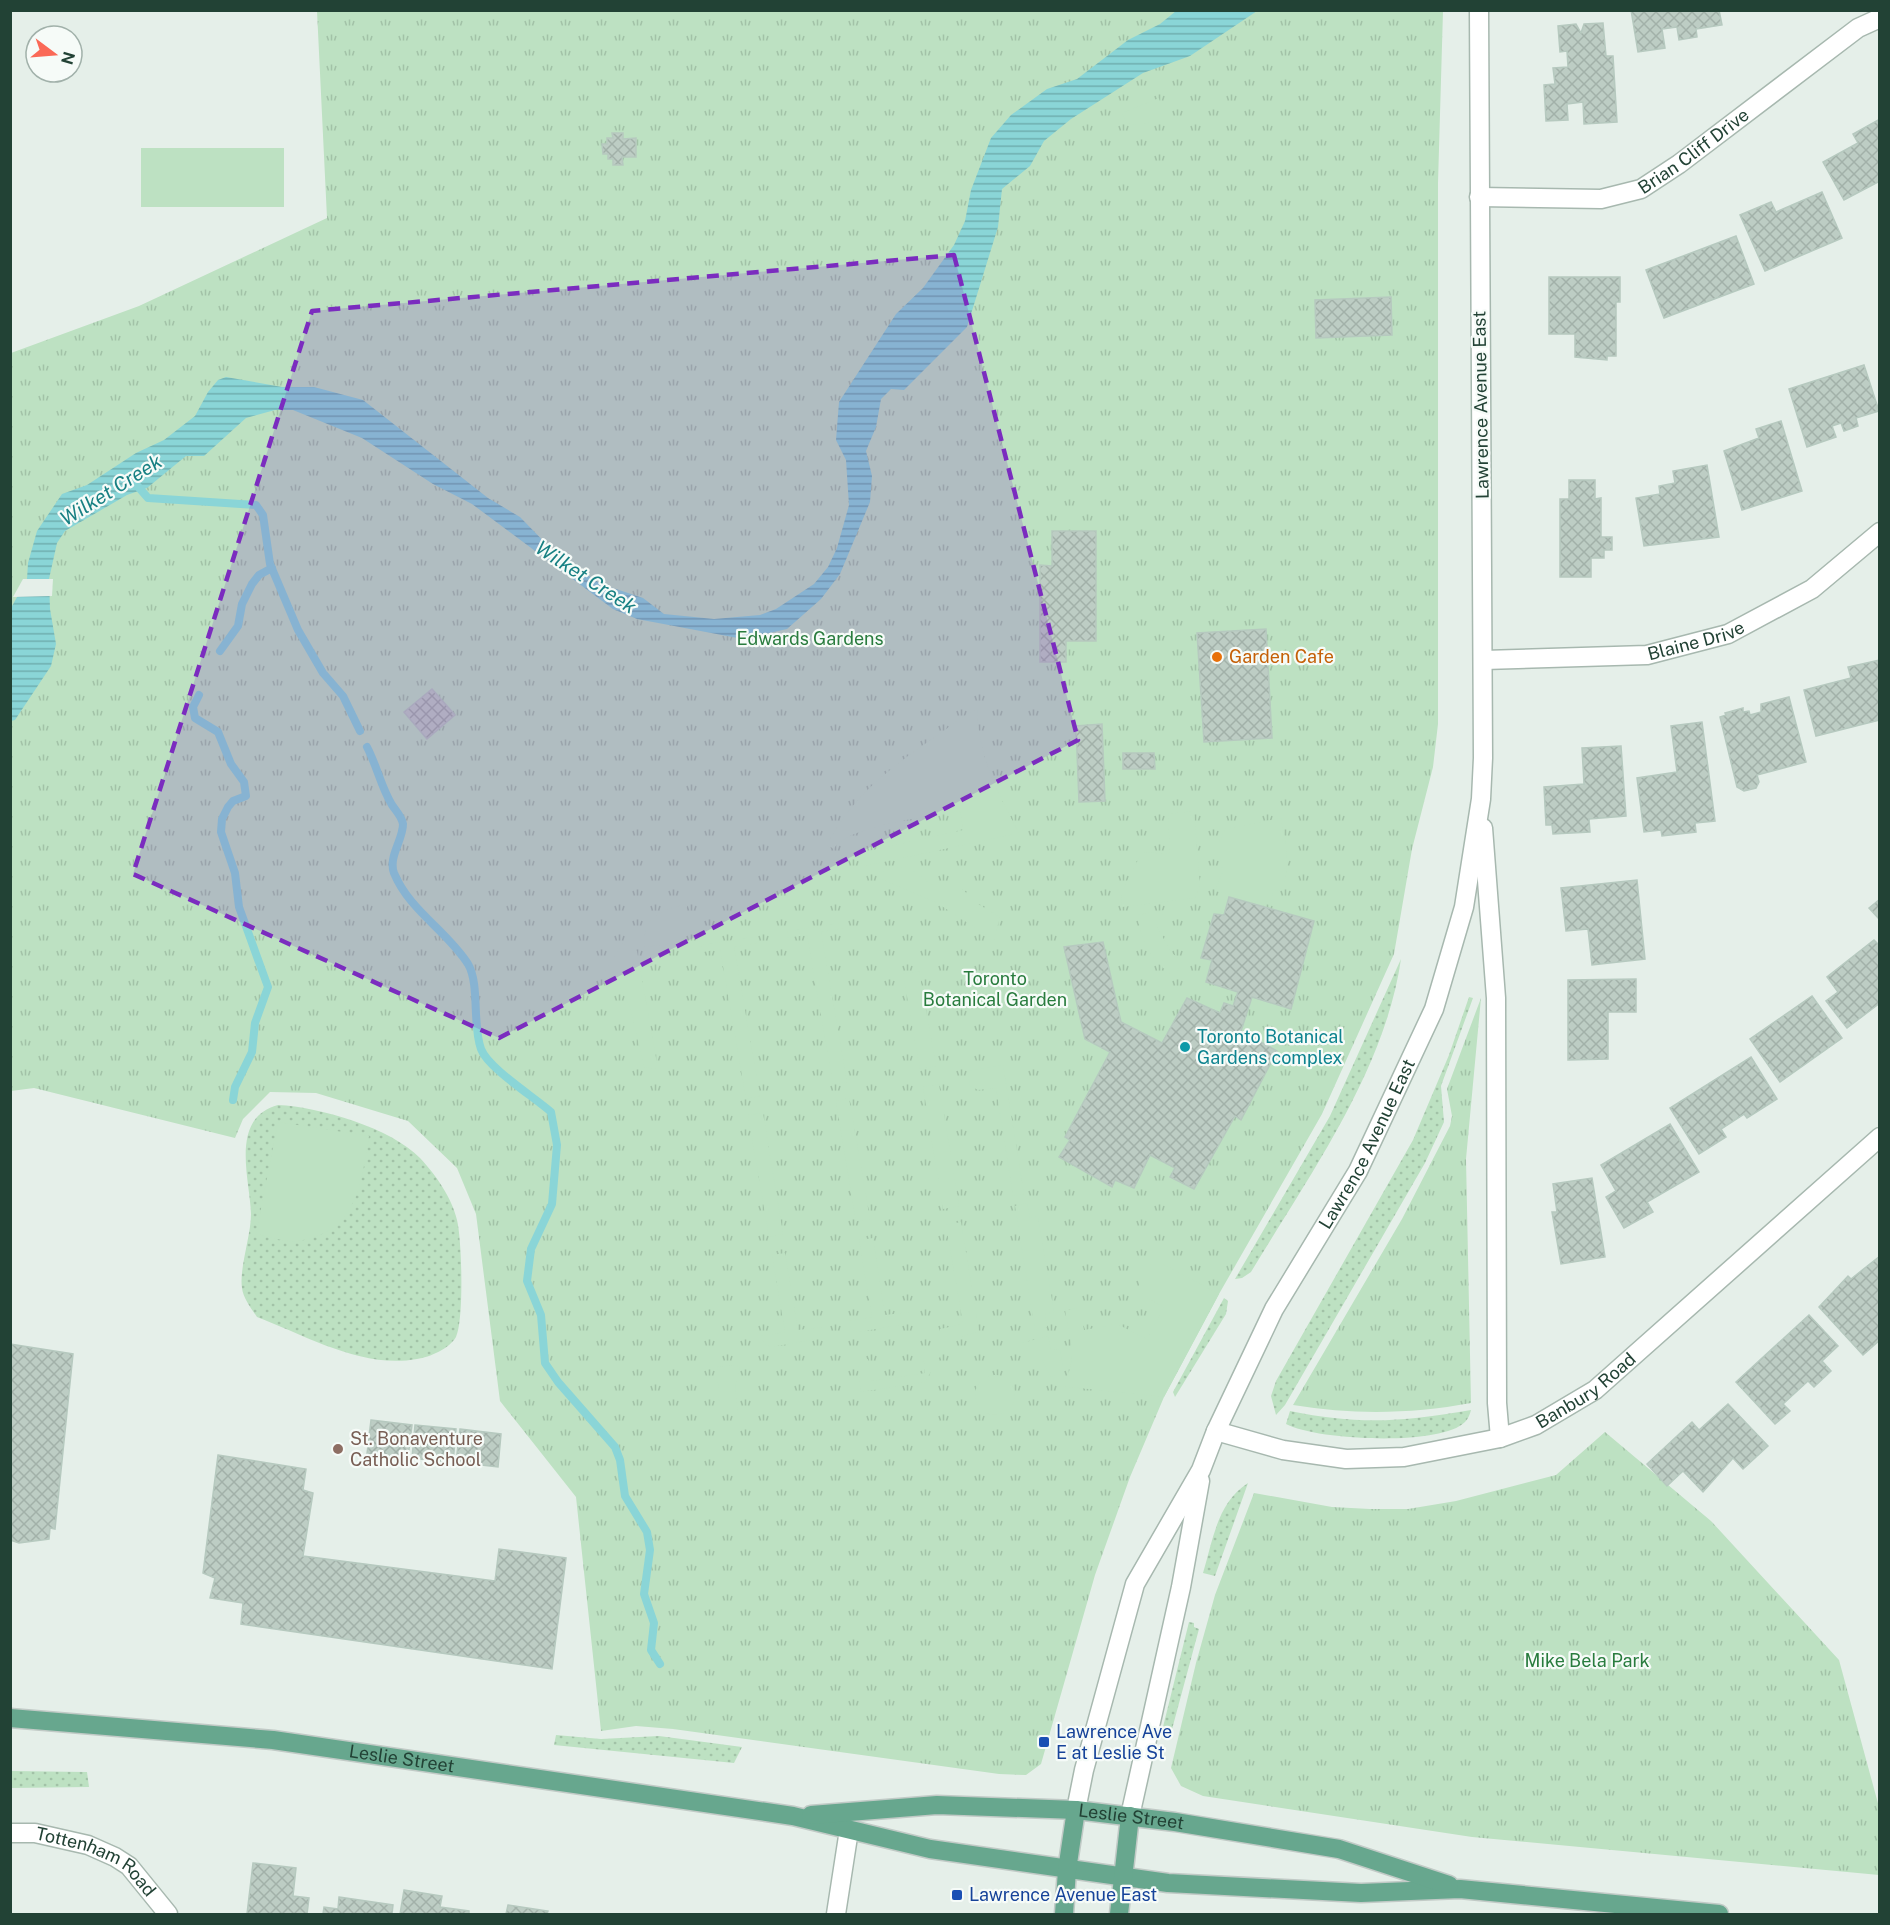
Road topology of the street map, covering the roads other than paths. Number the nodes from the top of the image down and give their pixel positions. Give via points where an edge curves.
1 (1479, 10) edge
2 (1880, 18) edge
3 (1479, 197) junction
4 (1880, 532) edge
5 (1484, 660) junction
6 (1481, 799) junction
7 (1880, 1137) edge
8 (1216, 1431) junction
9 (1500, 1438) junction
10 (1201, 1470) junction
11 (10, 1718) edge
12 (1076, 1810) junction
13 (793, 1816) junction
14 (1130, 1816) junction
15 (849, 1830) junction
16 (10, 1833) edge
17 (1067, 1870) junction
18 (1122, 1877) junction
19 (1460, 1889) junction
20 (168, 1914) edge
21 (836, 1914) edge
22 (1064, 1914) edge
23 (1119, 1914) edge
24 (1719, 1914) edge

1 - 3 street, Lawrence Avenue East
2 - 3 street, Brian Cliff Drive via 1858,28 1641,189 1601,199
3 - 5 street, Lawrence Avenue East
4 - 5 street, Blaine Drive via 1812,589 1728,634 1647,655
5 - 6 street, Lawrence Avenue East
6 - 8 street, Lawrence Avenue East via 1464,907 1434,1009 1374,1140 1274,1309
6 - 9 street, Lawrence Avenue East via 1496,998
7 - 9 street, Banbury Road via 1595,1390 1536,1425
8 - 9 street, Banbury Road via 1283,1450 1346,1460 1404,1457
8 - 10 street, Lawrence Avenue East
10 - 12 street, Lawrence Avenue East via 1134,1584
10 - 14 street, Lawrence Avenue East via 1181,1587
11 - 13 main road, Leslie Street via 273,1740
12 - 13 main road, Leslie Street via 937,1805
12 - 14 main road, Leslie Street
12 - 17 main road, Lawrence Avenue East
13 - 15 main road, Leslie Street
14 - 18 main road, Lawrence Avenue East
14 - 19 main road, Leslie Street via 1339,1849
15 - 17 main road, Leslie Street via 930,1849
15 - 21 street
16 - 20 street, Tottenham Road via 46,1835 88,1845 115,1857 129,1866
17 - 18 main road, Leslie Street
17 - 22 main road, Lawrence Avenue East
18 - 19 main road, Leslie Street via 1361,1893
18 - 23 main road, Lawrence Avenue East
19 - 24 main road, Leslie Street

